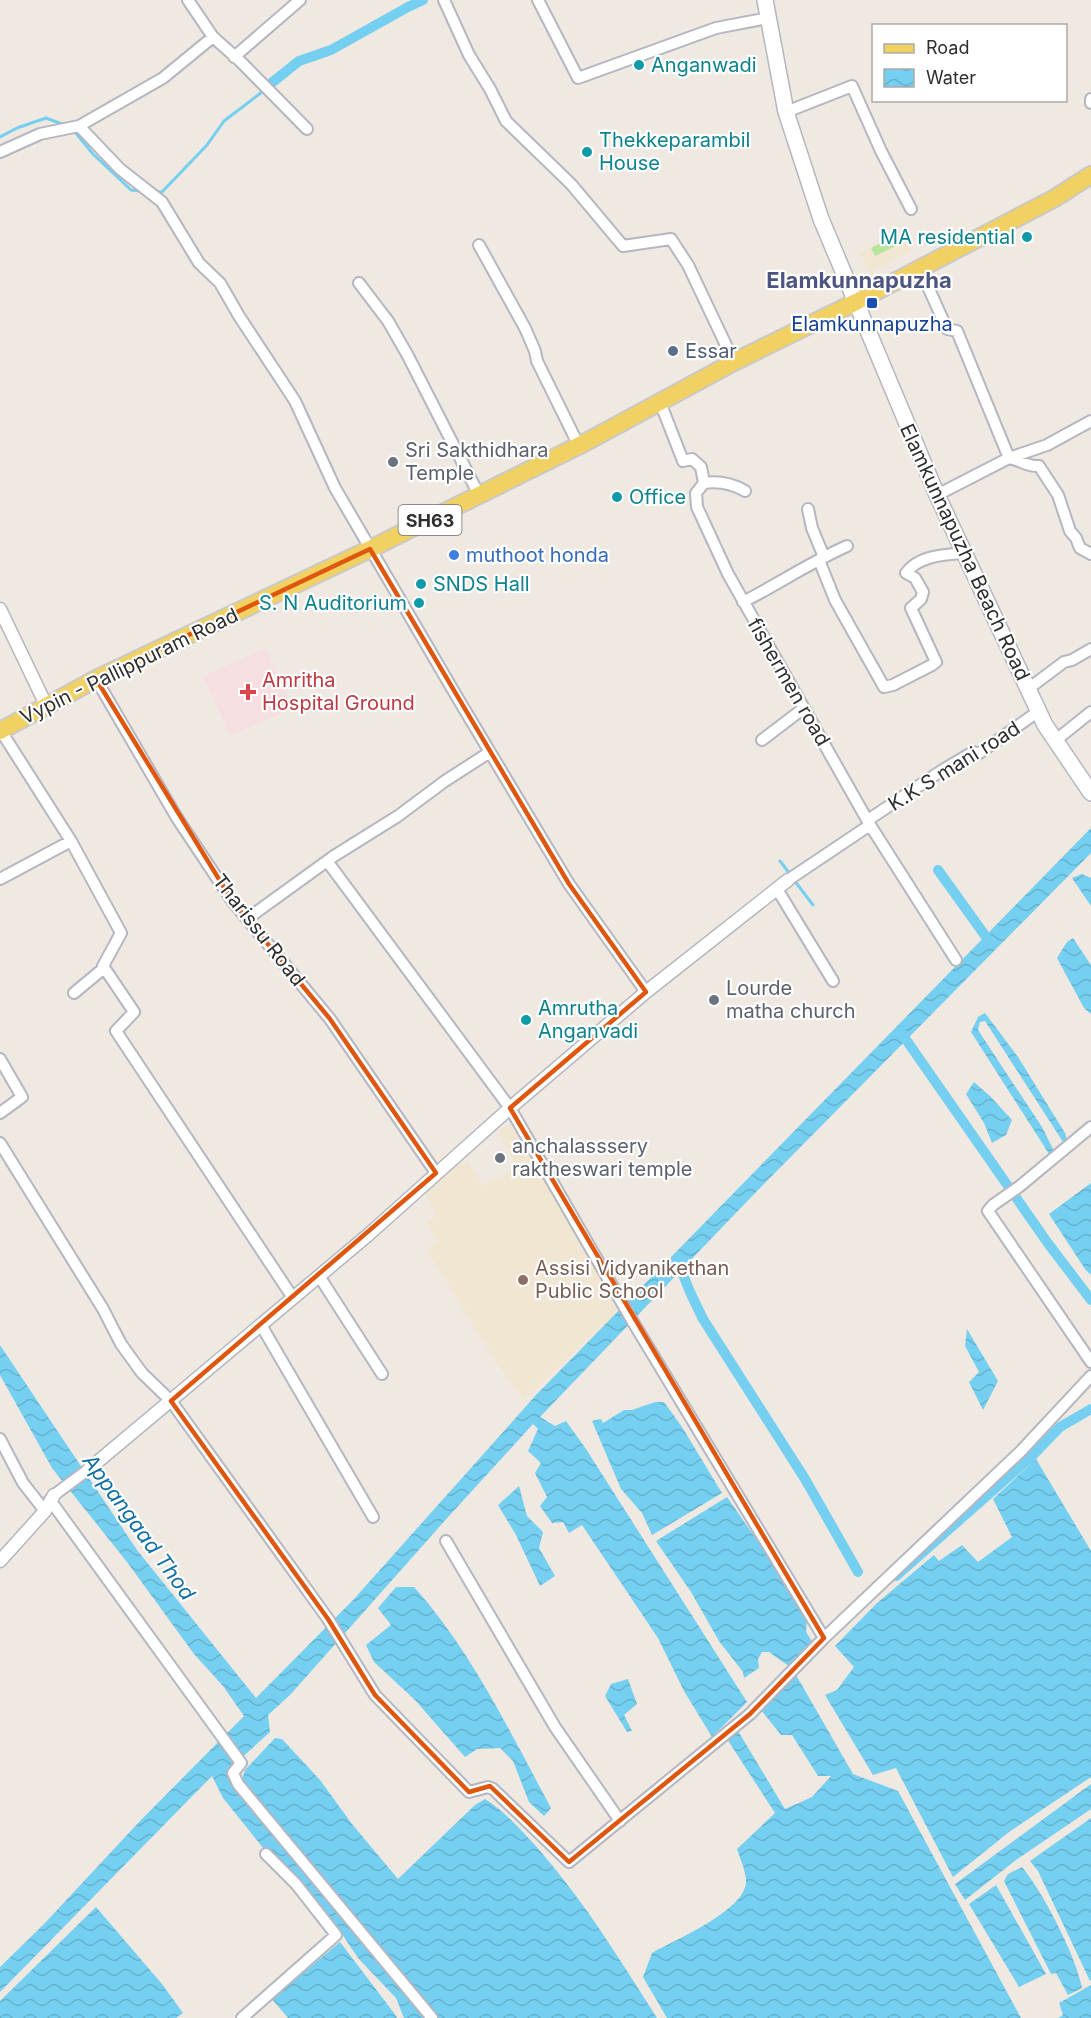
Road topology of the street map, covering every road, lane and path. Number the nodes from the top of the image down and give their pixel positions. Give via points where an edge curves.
1 (188, 0) edge
2 (300, 0) edge
3 (444, 0) edge
4 (538, 0) edge
5 (765, 0) edge
6 (768, 18) junction
7 (213, 38) junction
8 (234, 57) junction
9 (786, 112) junction
10 (79, 126) junction
11 (307, 129) dead end
12 (0, 152) edge
13 (1091, 175) edge
14 (911, 209) dead end
15 (479, 245) dead end
16 (920, 269) junction
17 (359, 283) dead end
18 (856, 302) junction
19 (734, 362) junction
20 (660, 402) junction
21 (1091, 421) edge
22 (579, 446) junction
23 (1009, 458) junction
24 (704, 483) junction
25 (745, 491) dead end
26 (479, 495) junction
27 (937, 495) junction
28 (808, 509) dead end
29 (847, 546) dead end
30 (370, 549) junction
31 (964, 553) junction
32 (1091, 554) edge
33 (821, 558) junction
34 (743, 602) junction
35 (0, 609) edge
36 (1091, 649) edge
37 (96, 679) junction
38 (1028, 689) junction
39 (46, 705) junction
40 (804, 708) junction
41 (1039, 711) junction
42 (1091, 712) edge
43 (0, 731) edge
44 (762, 740) dead end
45 (1056, 740) junction
46 (490, 752) junction
47 (1091, 793) edge
48 (869, 823) junction
49 (71, 842) junction
50 (327, 861) junction
51 (792, 876) joint
52 (0, 879) edge
53 (777, 889) junction
54 (247, 919) junction
55 (956, 960) dead end
56 (103, 966) junction
57 (833, 981) dead end
58 (646, 992) junction
59 (74, 993) dead end
60 (0, 1059) edge
61 (510, 1108) junction
62 (0, 1113) edge
63 (1091, 1127) edge
64 (0, 1143) edge
65 (435, 1173) junction
66 (319, 1276) junction
67 (293, 1298) junction
68 (261, 1325) junction
69 (1091, 1362) edge
70 (382, 1374) dead end
71 (1091, 1376) edge
72 (171, 1401) junction
73 (0, 1439) edge
74 (89, 1469) joint
75 (50, 1502) junction
76 (374, 1517) dead end
77 (446, 1541) dead end
78 (0, 1561) edge
79 (824, 1638) junction
80 (620, 1821) junction
81 (266, 1854) dead end
82 (242, 2018) edge
83 (432, 2018) edge

1 - 7 street
2 - 8 street
3 - 19 street via 506,121 571,184 623,246 671,239 688,265
4 - 6 street via 578,78 716,28
5 - 6 main road, Elamkunnapuzha Beach Road
6 - 9 main road, Elamkunnapuzha Beach Road
7 - 8 street
7 - 10 street via 163,78
8 - 11 street
9 - 14 street via 852,86
9 - 18 main road, Elamkunnapuzha Beach Road via 821,219
10 - 12 street via 40,134
10 - 30 street via 120,169 162,202 199,263 220,283 295,401 330,478
13 - 16 main road, Vypin - Pallippuram Road / SH63
15 - 22 street via 525,328 537,362
16 - 18 main road, Vypin - Pallippuram Road / SH63
16 - 23 street via 947,329 957,331
17 - 26 street via 408,356
18 - 19 main road, Vypin - Pallippuram Road / SH63
18 - 27 main road, Elamkunnapuzha Beach Road
19 - 20 main road, Vypin - Pallippuram Road / SH63
20 - 22 main road, Vypin - Pallippuram Road / SH63
20 - 24 street via 683,460 692,459 700,467
21 - 23 street via 1047,445
22 - 26 main road, Vypin - Pallippuram Road / SH63
23 - 27 street
23 - 32 street via 1030,467 1039,466 1058,495 1080,548
24 - 25 street via 732,485
24 - 34 street, fishermen road via 696,493 697,507
26 - 30 main road, Vypin - Pallippuram Road / SH63
27 - 31 main road, Elamkunnapuzha Beach Road
28 - 33 street
29 - 33 street
30 - 37 main road, Vypin - Pallippuram Road / SH63
30 - 46 street
31 - 33 street via 921,560 906,573 915,578 922,592 921,599 911,608 936,662 884,687 835,600
31 - 38 main road, Elamkunnapuzha Beach Road
33 - 34 street
34 - 40 street, fishermen road
35 - 39 street
36 - 38 street via 1064,662
37 - 39 main road, Vypin - Pallippuram Road / SH63
37 - 54 street, Tharissu Road via 177,818
38 - 41 main road, Elamkunnapuzha Beach Road
39 - 43 main road, Vypin - Pallippuram Road / SH63
40 - 44 street
40 - 48 street, fishermen road
41 - 45 main road, Elamkunnapuzha Beach Road
41 - 48 street, K.K S mani road via 978,754 974,752 941,771
42 - 45 street
43 - 49 street
45 - 47 main road, Elamkunnapuzha Beach Road
46 - 50 street
46 - 58 street via 569,884
48 - 51 street, K.K S mani road
48 - 55 street, fishermen road
49 - 52 street
49 - 56 street via 121,933
50 - 54 street
50 - 61 street
51 - 53 street
53 - 57 street
53 - 58 street
54 - 65 street, Tharissu Road via 330,1019
56 - 59 street
56 - 67 street via 134,1012 116,1031
58 - 61 street
60 - 62 street via 22,1097
61 - 65 street
61 - 79 street via 633,1322
63 - 69 street via 987,1211
64 - 72 street via 104,1309 121,1344 142,1373
65 - 66 street
66 - 67 street
66 - 70 street
67 - 68 street
68 - 72 street
68 - 76 street
71 - 79 street via 1021,1451
72 - 74 street
72 - 80 street via 328,1619 375,1695 469,1792 493,1789 569,1862
73 - 75 street via 23,1483
74 - 75 street
75 - 78 street
75 - 83 street via 241,1762 233,1773 238,1784
77 - 80 street via 555,1727
79 - 80 street via 750,1714
81 - 82 street via 296,1884 336,1935

